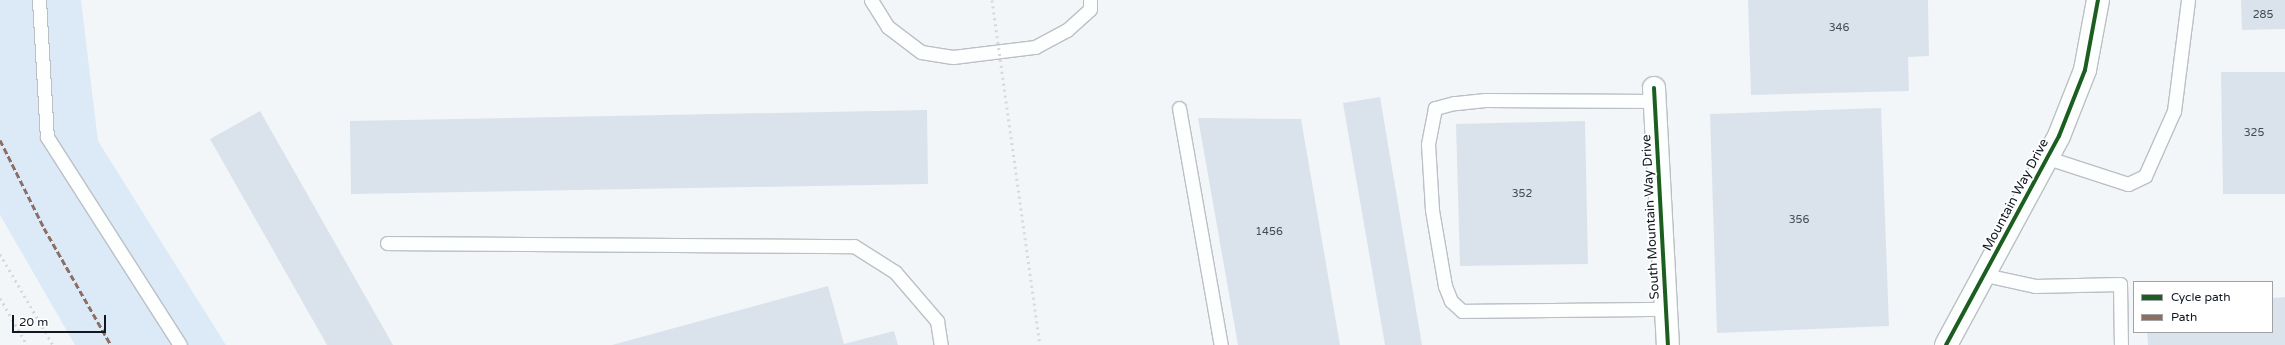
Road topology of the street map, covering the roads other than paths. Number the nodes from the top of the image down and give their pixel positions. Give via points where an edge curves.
1 (38, 0) edge
2 (872, 0) edge
3 (1090, 0) edge
4 (2098, 0) edge
5 (2188, 0) edge
6 (1654, 94) joint
7 (1179, 108) dead end
8 (2048, 158) junction
9 (387, 243) dead end
10 (1985, 275) junction
11 (1666, 309) junction
12 (180, 345) edge
13 (941, 345) edge
14 (1221, 345) edge
15 (1668, 345) edge
16 (1946, 345) edge
17 (2121, 345) edge

1 - 12 lane via 47,137
2 - 3 lane via 888,27 921,52 953,57 1035,47 1067,30 1090,9
4 - 8 street, Mountain Way Drive via 2085,70
5 - 8 lane via 2174,111 2145,176 2128,184
6 - 11 street, South Mountain Way Drive
6 - 11 lane via 1454,103 1435,108 1428,144 1432,210 1445,286 1451,301 1462,311
7 - 14 lane
8 - 10 street, Mountain Way Drive
9 - 13 lane via 854,246 895,272 937,321
10 - 16 street, Mountain Way Drive
10 - 17 lane via 2035,286 2120,284
11 - 15 street, South Mountain Way Drive

